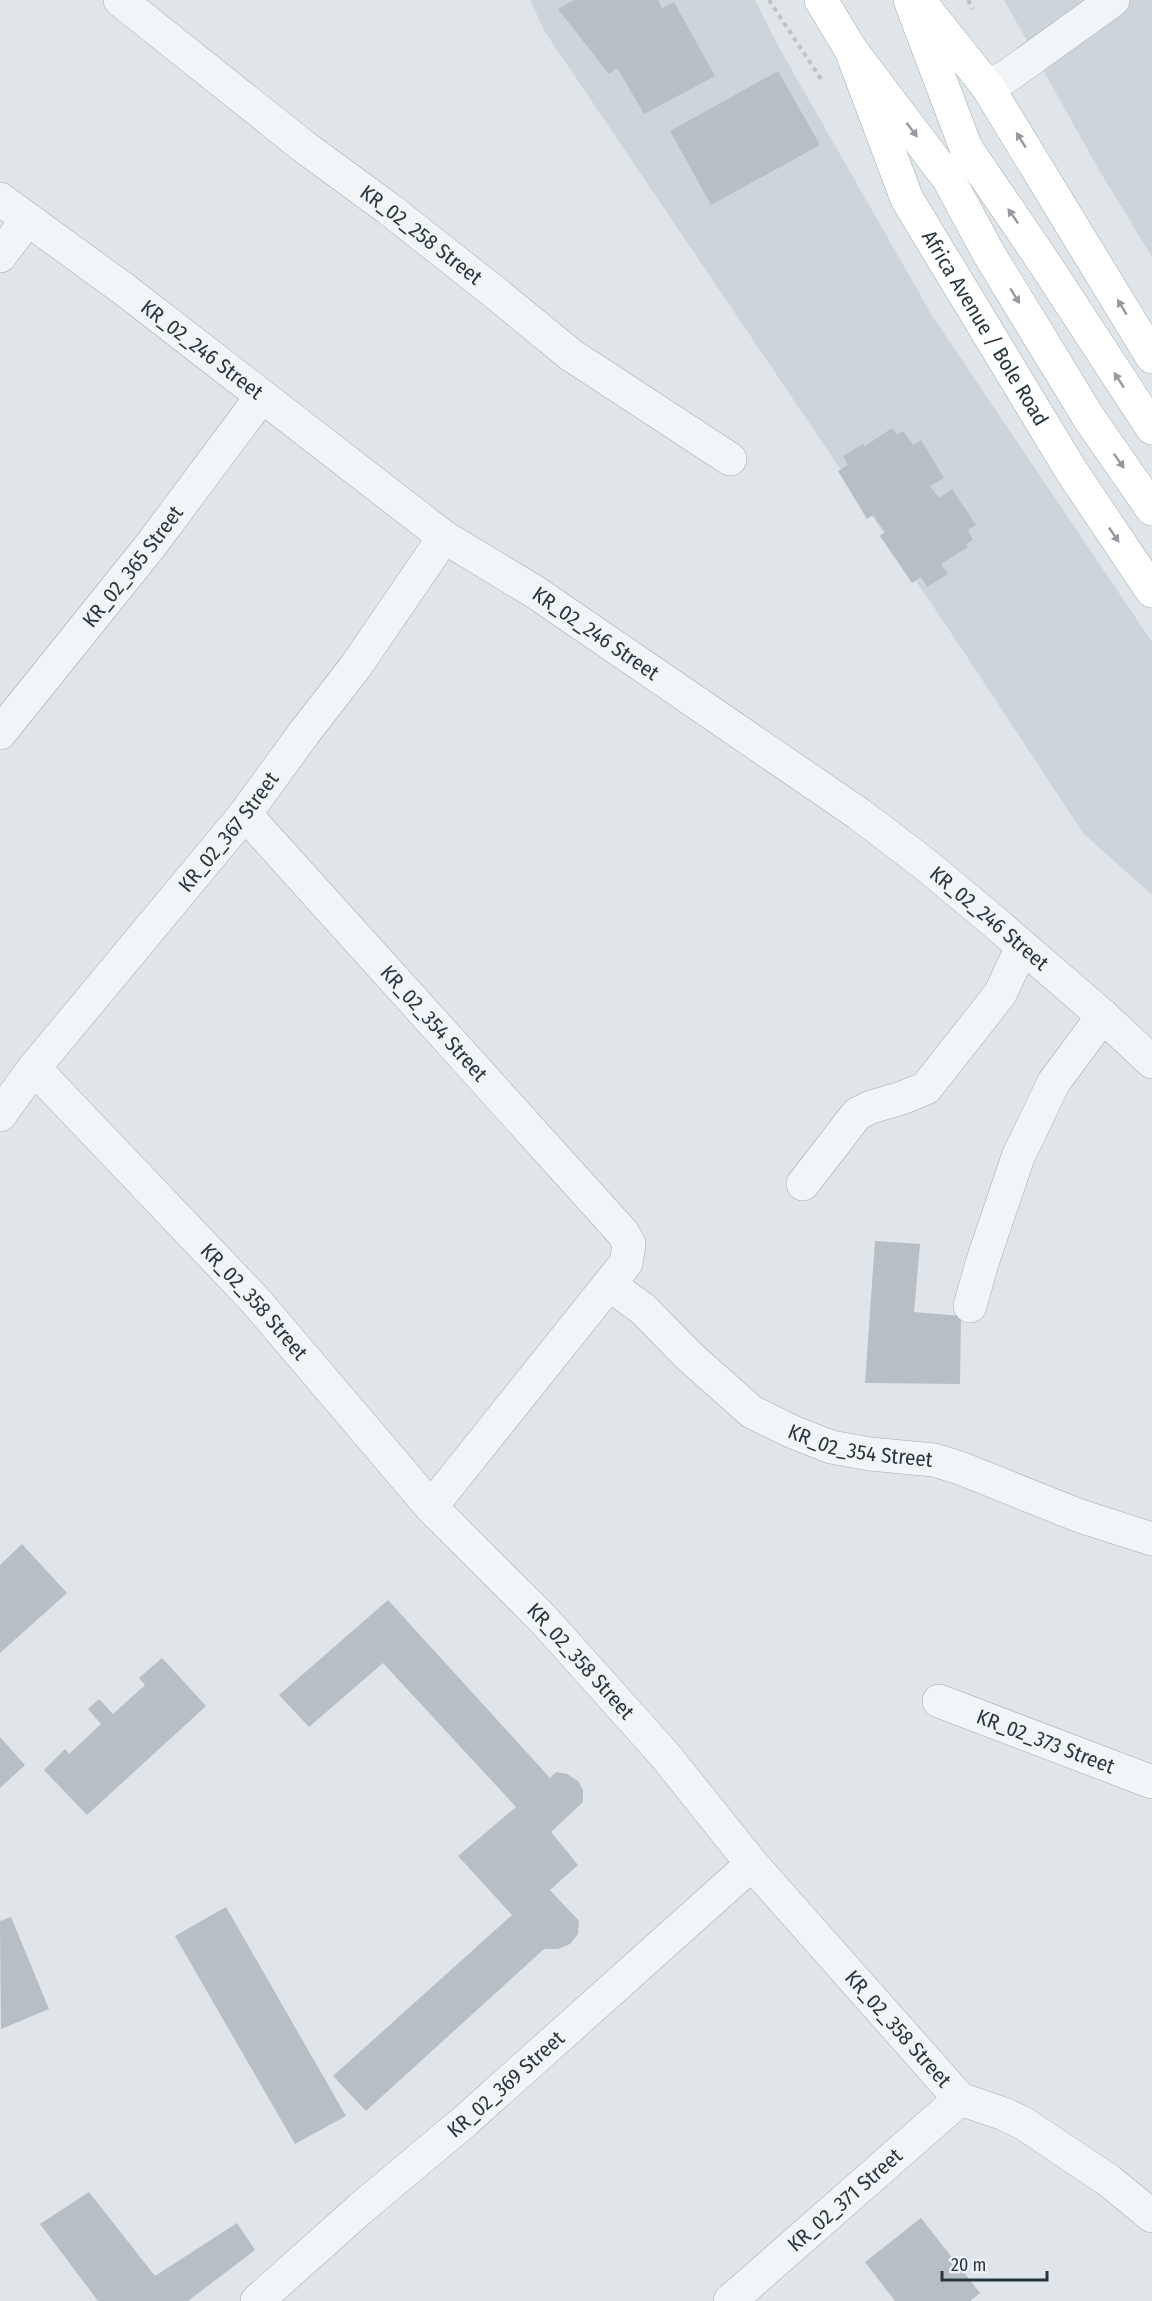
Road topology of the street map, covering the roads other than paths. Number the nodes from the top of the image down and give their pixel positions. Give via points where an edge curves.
1 (120, 0) edge
2 (821, 0) edge
3 (910, 0) edge
4 (919, 0) edge
5 (1113, 0) edge
6 (851, 50) junction
7 (987, 86) junction
8 (0, 199) edge
9 (27, 220) junction
10 (0, 256) edge
11 (1152, 357) edge
12 (262, 396) junction
13 (1152, 428) edge
14 (730, 459) dead end
15 (1152, 509) edge
16 (444, 537) junction
17 (1152, 591) edge
18 (0, 733) edge
19 (246, 814) junction
20 (1022, 947) junction
21 (1103, 1016) junction
22 (1152, 1062) edge
23 (34, 1068) junction
24 (0, 1115) edge
25 (803, 1184) dead end
26 (610, 1285) junction
27 (970, 1306) dead end
28 (431, 1507) junction
29 (1152, 1539) edge
30 (939, 1701) dead end
31 (1152, 1782) edge
32 (752, 1864) junction
33 (960, 2099) junction
34 (1152, 2216) edge
35 (257, 2301) edge
36 (730, 2301) edge

1 - 14 street, KR_02_258 Street via 571,355
2 - 6 main road, Africa Avenue / Bole Road
13 -> 3 main road via 966,148
4 - 7 main road
5 - 7 street via 1006,77
6 -> 15 main road, Africa Avenue / Bole Road via 948,178 989,254 1089,418
6 -> 17 main road, Africa Avenue / Bole Road via 907,199 1072,472
11 -> 7 main road
8 - 9 street, KR_02_246 Street
9 - 10 street
9 - 12 street, KR_02_246 Street
12 - 16 street, KR_02_246 Street
12 - 18 street, KR_02_365 Street via 151,545
16 - 19 street, KR_02_367 Street via 356,666
16 - 20 street, KR_02_246 Street via 535,592 859,814
19 - 23 street, KR_02_367 Street
19 - 26 street, KR_02_354 Street via 623,1233 629,1244 626,1263
20 - 21 street, KR_02_246 Street
20 - 25 street via 999,994 926,1088 857,1114
21 - 22 street, KR_02_246 Street
21 - 27 street via 1054,1083 1018,1158
23 - 24 street, KR_02_367 Street
23 - 28 street, KR_02_358 Street via 254,1299
26 - 28 street
26 - 29 street, KR_02_354 Street via 643,1309 752,1412 793,1432 831,1447 934,1460
28 - 32 street, KR_02_358 Street via 543,1619 664,1754
30 - 31 street, KR_02_373 Street
32 - 33 street, KR_02_358 Street
32 - 35 street, KR_02_369 Street
33 - 34 street, KR_02_358 Street via 1023,2123 1108,2180
33 - 36 street, KR_02_371 Street

